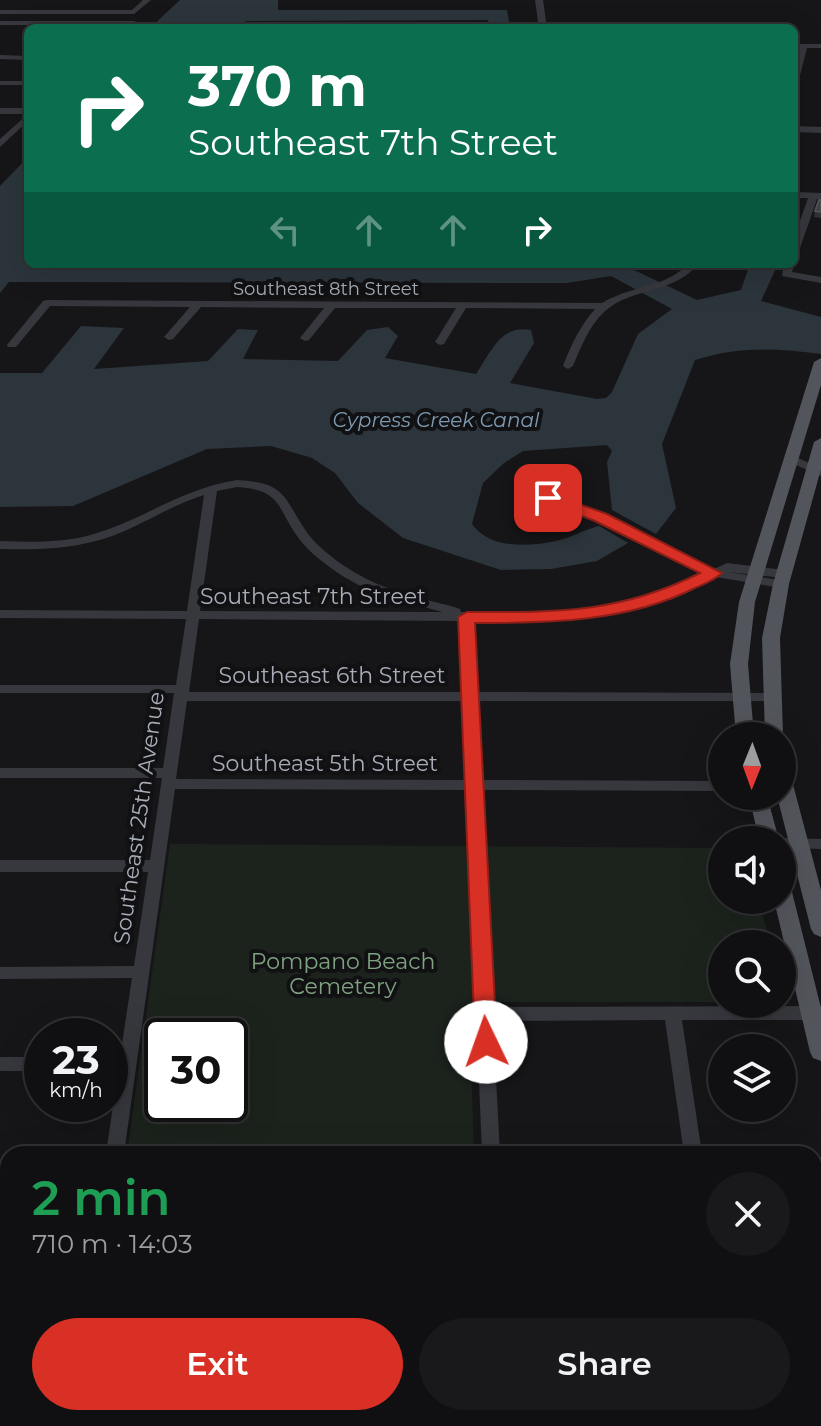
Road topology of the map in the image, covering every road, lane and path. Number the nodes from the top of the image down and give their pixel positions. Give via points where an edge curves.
1 (147, 0) edge
2 (539, 0) edge
3 (0, 12) edge
4 (0, 23) edge
5 (134, 23) dead end
6 (542, 24) edge
7 (799, 46) edge
8 (821, 46) edge
9 (0, 57) edge
10 (24, 58) edge
11 (0, 83) edge
12 (24, 83) edge
13 (0, 111) edge
14 (24, 113) edge
15 (24, 117) edge
16 (798, 129) edge
17 (821, 130) edge
18 (1, 141) edge
19 (798, 195) edge
20 (818, 196) edge
21 (798, 242) edge
22 (690, 268) edge
23 (788, 268) edge
24 (821, 280) edge
25 (197, 305) junction
26 (332, 305) junction
27 (463, 305) junction
28 (605, 306) junction
29 (169, 337) dead end
30 (305, 338) dead end
31 (440, 342) dead end
32 (12, 345) dead end
33 (821, 362) edge
34 (568, 366) dead end
35 (821, 442) edge
36 (791, 459) junction
37 (818, 466) edge
38 (562, 484) dead end
39 (211, 488) junction
40 (548, 498) junction
41 (528, 514) dead end
42 (0, 545) edge
43 (713, 573) junction
44 (755, 574) junction
45 (782, 579) junction
46 (0, 614) edge
47 (194, 616) junction
48 (467, 617) junction
49 (0, 689) edge
50 (182, 693) junction
51 (472, 697) junction
52 (771, 697) junction
53 (740, 698) junction
54 (743, 722) edge
55 (773, 722) edge
56 (0, 773) edge
57 (169, 778) junction
58 (476, 786) junction
59 (708, 786) edge
60 (796, 844) edge
61 (821, 844) edge
62 (796, 860) edge
63 (0, 866) edge
64 (156, 866) junction
65 (788, 914) edge
66 (821, 929) edge
67 (141, 972) junction
68 (0, 973) edge
69 (484, 1014) junction
70 (673, 1014) junction
71 (816, 1014) edge
72 (821, 1052) edge
73 (0, 1064) edge
74 (24, 1064) edge
75 (129, 1064) joint
76 (116, 1146) edge
77 (491, 1146) edge
78 (692, 1146) edge

1 - 3 street via 134,12
2 - 6 street
4 - 5 street
7 - 8 street
9 - 10 street
11 - 12 street
13 - 14 street
15 - 18 street
16 - 17 street
19 - 20 street
20 - 21 street
22 - 28 street
23 - 24 street via 786,274
25 - 26 street, Southeast 8th Street
25 - 29 street
25 - 32 street, Southeast 8th Street via 47,303
26 - 27 street, Southeast 8th Street
26 - 30 street
27 - 28 street, Southeast 8th Street
27 - 31 street
28 - 34 street via 589,323
33 - 36 main road
35 - 37 main road
36 - 37 street
36 - 44 main road
37 - 45 main road
38 - 40 street
39 - 42 street via 92,539
39 - 47 street, Southeast 25th Avenue
39 - 48 street via 247,483 272,489 308,542 337,565 382,593
40 - 41 street
40 - 43 street
43 - 44 street
43 - 48 street, Southeast 7th Street via 667,596 614,610 553,617
44 - 45 street
44 - 53 main road via 741,637
45 - 52 main road via 771,638
46 - 47 street, Southeast 7th Street
47 - 48 street, Southeast 7th Street
47 - 50 street, Southeast 25th Avenue
48 - 51 street
49 - 50 street, Southeast 6th Street
50 - 51 street, Southeast 6th Street
50 - 57 street, Southeast 25th Avenue
51 - 53 street, Southeast 6th Street
51 - 58 street
52 - 53 street, Southeast 6th Street
52 - 55 main road
53 - 54 main road
56 - 57 street, Southeast 5th Street
57 - 58 street, Southeast 5th Street
57 - 64 street, Southeast 25th Avenue
58 - 59 street, Southeast 5th Street
58 - 69 street
60 - 61 street
62 - 66 main road
63 - 64 street
64 - 67 street, Southeast 25th Avenue
65 - 71 main road
67 - 68 street
67 - 75 street, Southeast 25th Avenue
69 - 70 street
69 - 77 street
70 - 71 street
70 - 78 street
71 - 72 main road
73 - 74 street
75 - 76 street, Southeast 25th Avenue

